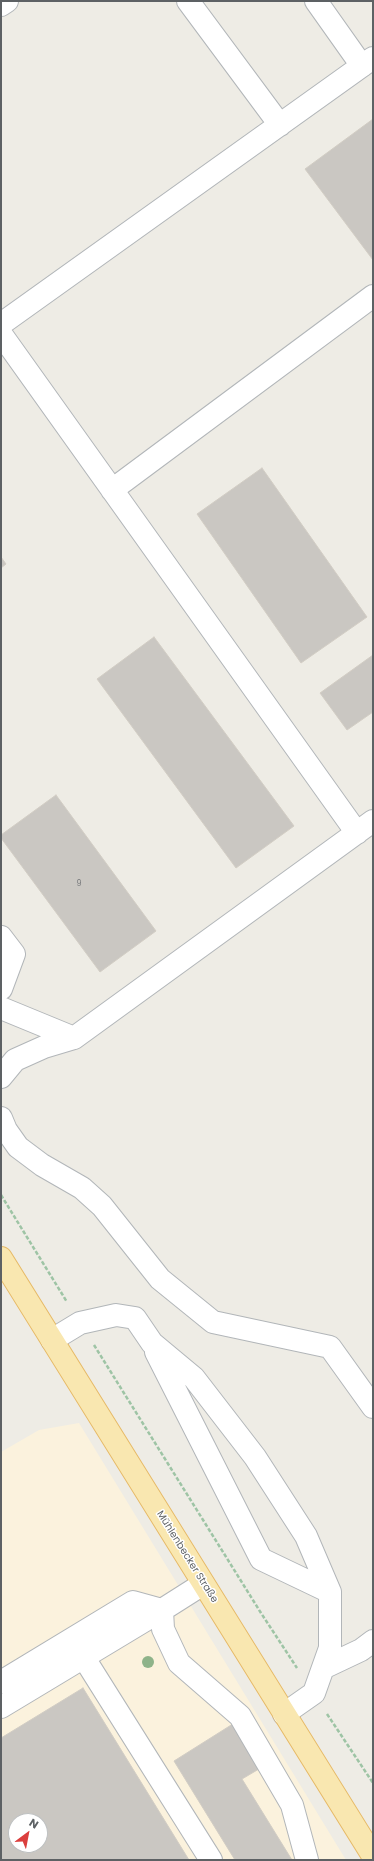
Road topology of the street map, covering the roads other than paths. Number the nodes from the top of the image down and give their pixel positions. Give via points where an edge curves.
1 (7, 1) edge
2 (188, 1) edge
3 (316, 1) edge
4 (1, 5) edge
5 (367, 62) edge
6 (280, 125) junction
7 (373, 296) edge
8 (1, 324) edge
9 (1, 334) edge
10 (112, 490) junction
11 (365, 827) edge
12 (1, 937) edge
13 (1, 989) edge
14 (1, 1008) edge
15 (74, 1038) junction
16 (1, 1077) edge
17 (1, 1118) edge
18 (3, 1265) edge
19 (52, 1340) junction
20 (152, 1343) junction
21 (373, 1407) edge
22 (203, 1584) junction
23 (330, 1592) junction
24 (162, 1610) junction
25 (373, 1641) edge
26 (84, 1658) junction
27 (323, 1668) junction
28 (1, 1682) edge
29 (1, 1707) edge
30 (284, 1714) junction
31 (373, 1856) edge
32 (211, 1860) edge
33 (307, 1860) edge

1 - 4 lane
2 - 6 lane
3 - 5 lane
5 - 6 lane
6 - 8 lane
7 - 10 lane
9 - 10 lane
10 - 11 lane
11 - 15 lane
12 - 13 lane via 14,954
14 - 15 lane
15 - 16 lane via 44,1047 15,1060
17 - 21 lane via 18,1147 42,1165 82,1188 102,1206 160,1279 213,1322 330,1346
18 - 19 main road, Mühlenbecker Straße
19 - 20 lane via 80,1323 116,1315 135,1318
19 - 22 main road, Mühlenbecker Straße
20 - 23 lane via 194,1378 256,1457 306,1536
20 - 23 lane via 261,1559
22 - 24 lane
22 - 30 main road, Mühlenbecker Straße
23 - 27 lane via 330,1648
24 - 26 lane
24 - 28 lane via 133,1602
24 - 33 lane via 163,1629 179,1663 240,1716 292,1805
25 - 27 lane via 361,1650
26 - 29 lane
26 - 32 lane
27 - 30 lane via 314,1693
30 - 31 main road, Mühlenbecker Straße

